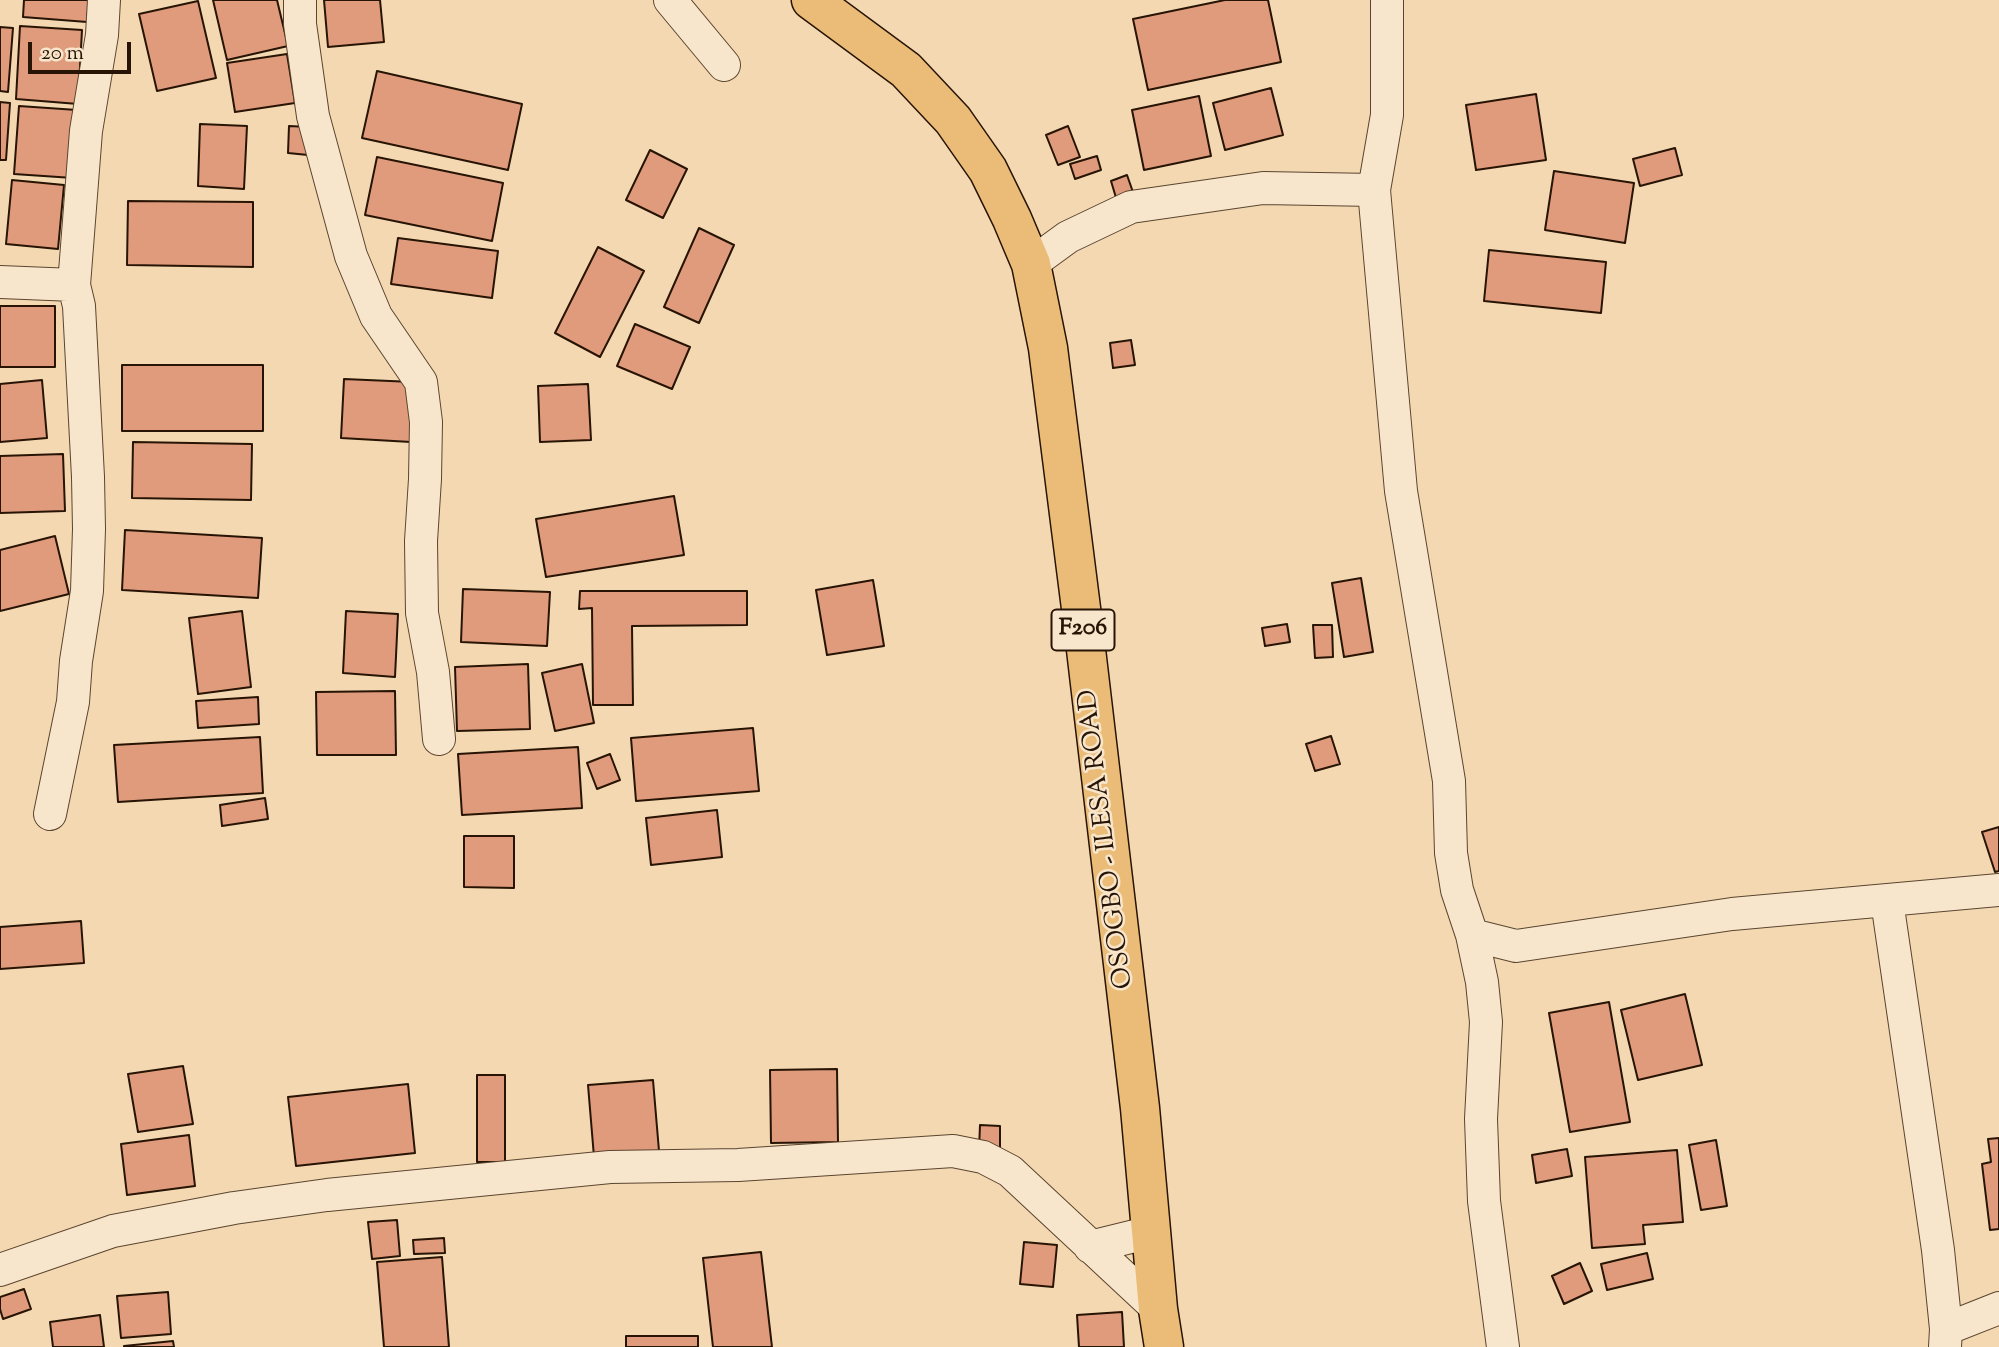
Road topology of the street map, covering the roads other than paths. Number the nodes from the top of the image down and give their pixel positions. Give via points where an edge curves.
1 (104, 0) edge
2 (300, 0) edge
3 (670, 0) edge
4 (811, 0) edge
5 (1387, 0) edge
6 (724, 65) dead end
7 (1374, 190) junction
8 (1031, 264) junction
9 (0, 282) edge
10 (74, 285) junction
11 (439, 738) dead end
12 (50, 814) dead end
13 (1999, 890) edge
14 (1887, 901) junction
15 (1472, 935) junction
16 (1516, 946) junction
17 (1482, 982) junction
18 (1151, 1232) junction
19 (1090, 1247) junction
20 (0, 1270) edge
21 (1999, 1308) edge
22 (1158, 1309) junction
23 (1946, 1338) edge
24 (1164, 1347) edge
25 (1503, 1347) edge

1 - 10 street via 86,131
2 - 11 street via 313,116 351,256 376,316 421,382 426,422 422,613
3 - 6 street
4 - 8 main road, OSOGBO - ILESA ROAD / F206 via 906,70 953,120 988,170
5 - 7 street via 1387,115
7 - 8 street via 1263,188 1130,207 1068,237
7 - 15 street via 1401,491 1449,781 1451,853
8 - 18 main road, OSOGBO - ILESA ROAD / F206 via 1054,390
9 - 10 street
10 - 12 street via 88,477 87,591 74,702
13 - 14 street
14 - 16 street via 1732,914
14 - 23 street via 1938,1250
15 - 16 street
15 - 17 street
16 - 17 street
17 - 25 street via 1486,1021 1480,1119 1484,1201
18 - 19 street
18 - 22 main road, OSOGBO - ILESA ROAD / F206
19 - 20 street via 1010,1171 983,1157 953,1151 738,1165 610,1167 327,1195 113,1231
19 - 22 street
21 - 23 street
22 - 24 main road, OSOGBO - ILESA ROAD / F206

